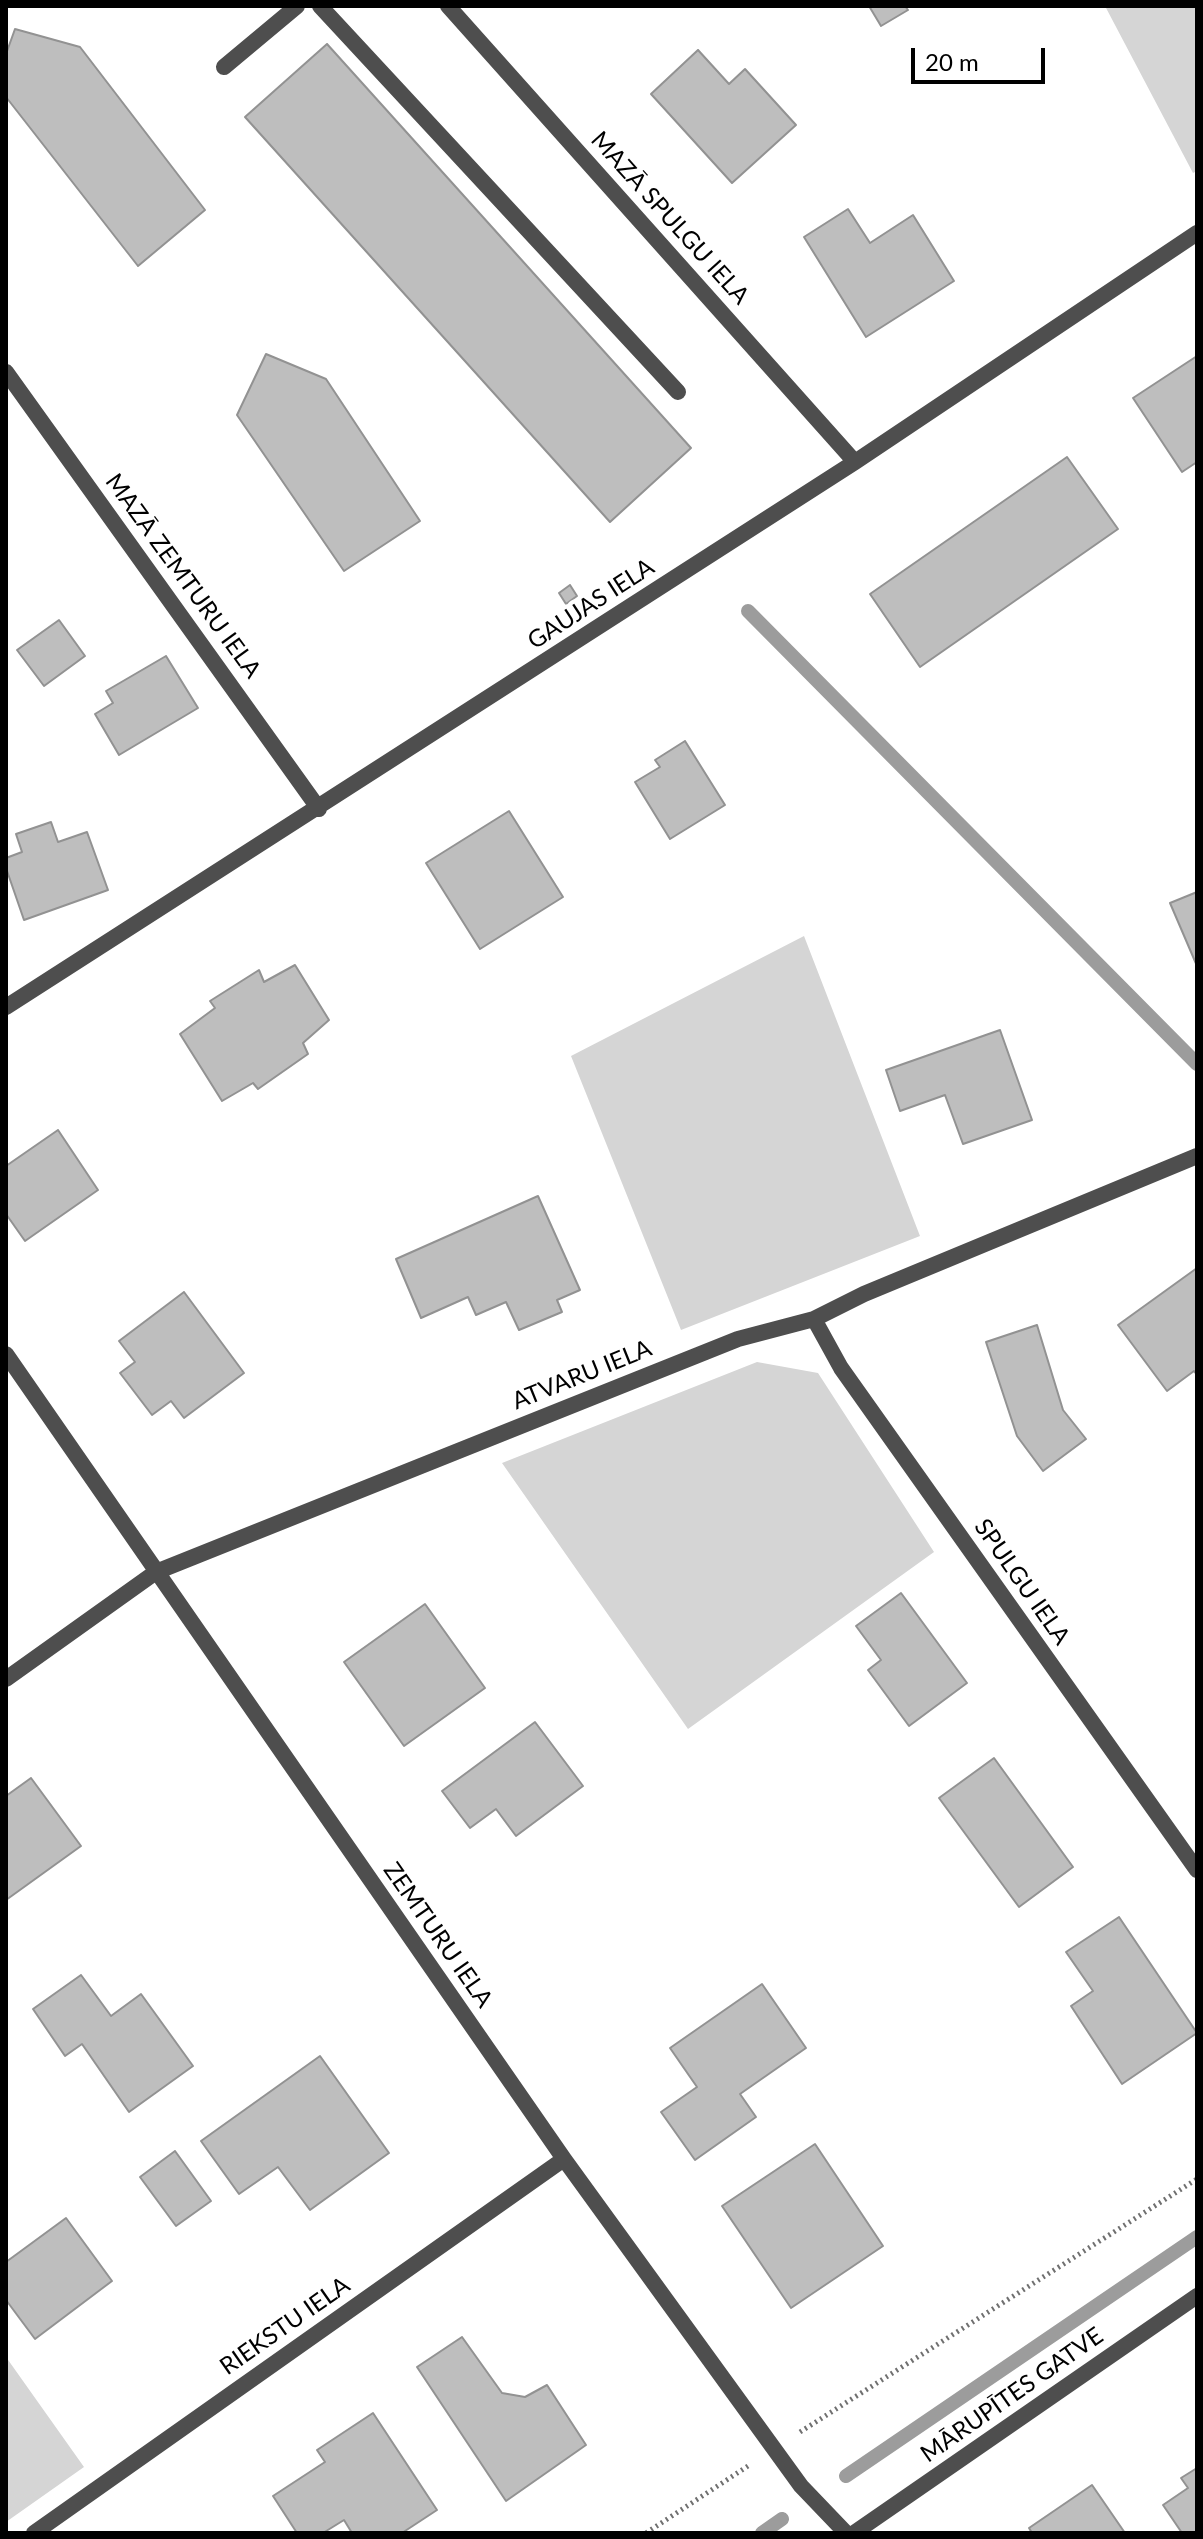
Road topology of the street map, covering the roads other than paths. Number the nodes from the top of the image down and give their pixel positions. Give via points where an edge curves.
1 (297, 6) edge
2 (320, 6) edge
3 (448, 6) edge
4 (224, 67) dead end
5 (1197, 233) edge
6 (6, 372) edge
7 (678, 392) dead end
8 (855, 462) junction
9 (319, 809) junction
10 (6, 1007) edge
11 (1197, 1156) edge
12 (814, 1319) junction
13 (6, 1354) edge
14 (156, 1572) junction
15 (6, 1679) edge
16 (1197, 1870) edge
17 (564, 2159) junction
18 (1197, 2296) edge
19 (34, 2533) edge
20 (846, 2533) edge
21 (854, 2533) edge

1 - 4 street
2 - 7 street
3 - 8 street, MAZĀ SPULGU IELA
5 - 8 street, GAUJAS IELA
6 - 9 street, MAZĀ ZEMTURU IELA
8 - 9 street, GAUJAS IELA
9 - 10 street, GAUJAS IELA
11 - 12 street, ATVARU IELA
12 - 14 street, ATVARU IELA via 738,1339
12 - 16 street, SPULGU IELA via 841,1368
13 - 14 street, ZEMTURU IELA
14 - 15 street, ATVARU IELA
14 - 17 street, ZEMTURU IELA
17 - 19 street, RIEKSTU IELA
17 - 20 street, ZEMTURU IELA via 801,2486
18 - 21 street, MĀRUPĪTES GATVE

